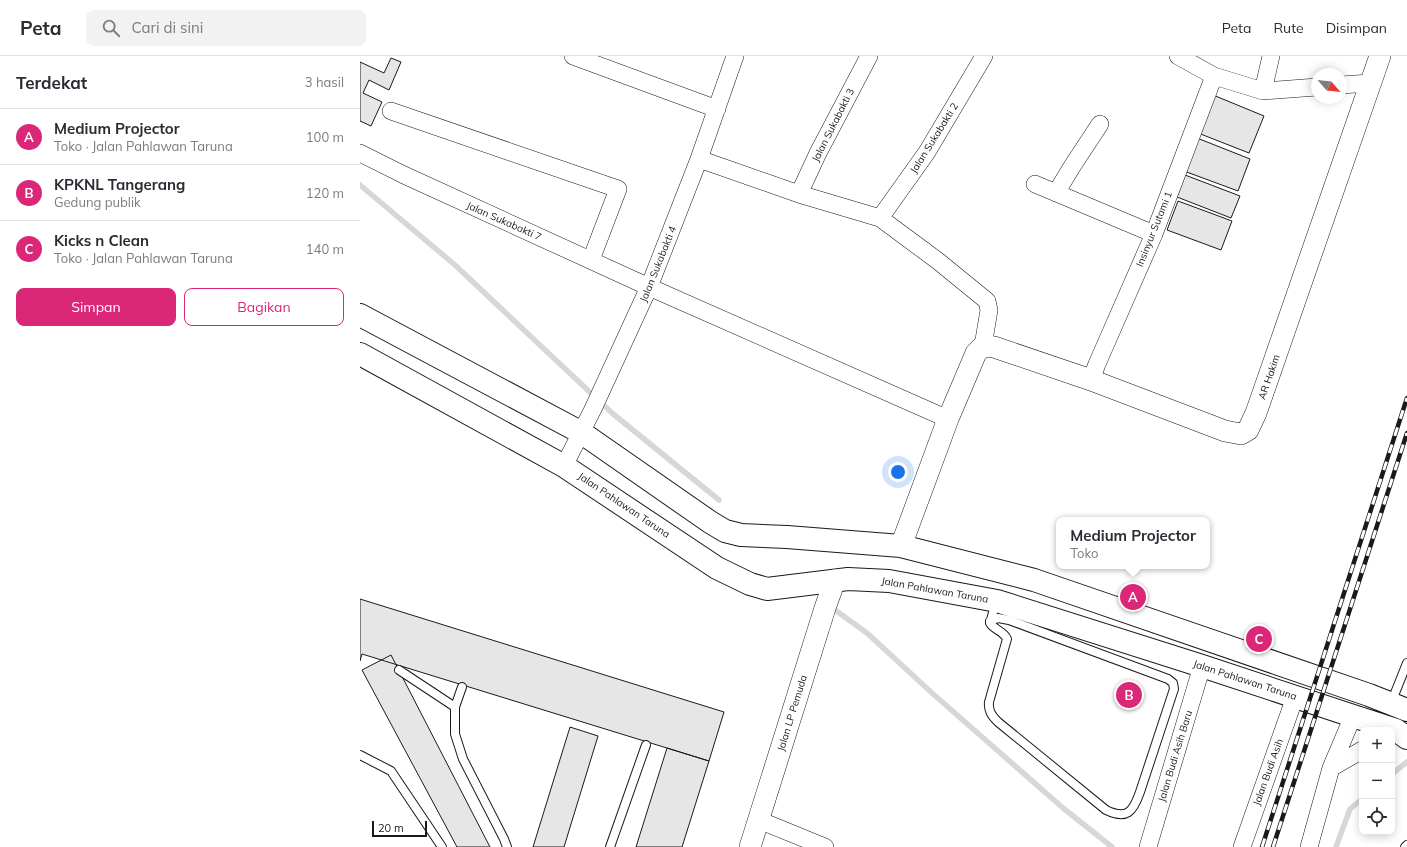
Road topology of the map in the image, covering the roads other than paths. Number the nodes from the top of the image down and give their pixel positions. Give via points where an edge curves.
1 (573, 56) edge
2 (736, 56) edge
3 (869, 56) edge
4 (984, 56) edge
5 (1178, 56) edge
6 (1271, 56) edge
7 (1380, 56) edge
8 (1214, 76) junction
9 (1370, 83) junction
10 (1347, 85) edge
11 (1311, 87) edge
12 (1264, 90) junction
13 (717, 109) junction
14 (391, 111) dead end
15 (1100, 124) dead end
16 (360, 153) edge
17 (700, 159) junction
18 (1035, 184) dead end
19 (1056, 193) junction
20 (799, 194) junction
21 (880, 218) junction
22 (1154, 234) junction
23 (590, 260) junction
24 (649, 286) junction
25 (360, 315) edge
26 (983, 346) junction
27 (360, 354) edge
28 (1091, 380) junction
29 (948, 419) junction
30 (582, 433) junction
31 (564, 466) junction
32 (901, 546) junction
33 (828, 581) junction
34 (997, 601) junction
35 (990, 621) junction
36 (1407, 663) edge
37 (1202, 666) junction
38 (399, 670) dead end
39 (462, 687) dead end
40 (1295, 697) junction
41 (455, 707) junction
42 (1399, 707) edge
43 (1353, 716) junction
44 (1398, 734) edge
45 (646, 746) dead end
46 (1359, 752) edge
47 (360, 755) edge
48 (1331, 768) junction
49 (759, 820) junction
50 (442, 847) edge
51 (507, 847) edge
52 (610, 847) edge
53 (750, 847) edge
54 (825, 847) edge
55 (1148, 847) edge
56 (1242, 847) edge
57 (1309, 847) edge

1 - 13 street
2 - 13 street, Jalan Sukabakti 4
3 - 20 street, Jalan Sukabakti 3
4 - 21 street, Jalan Sukabakti 2 via 927,152
5 - 8 street
6 - 12 street
7 - 9 street, AR Hakim
8 - 12 street
8 - 22 street, Insinyur Sutami 1
9 - 10 street
9 - 28 street, AR Hakim via 1248,430 1241,434 1225,431
11 - 12 street
13 - 17 street, Jalan Sukabakti 4
14 - 23 street via 618,190
15 - 19 street
16 - 23 street, Jalan Sukabakti 7
17 - 20 street
17 - 24 street, Jalan Sukabakti 4
18 - 19 street
19 - 22 street
20 - 21 street
21 - 26 street via 987,301 989,310
22 - 28 street, Insinyur Sutami 1
23 - 24 street, Jalan Sukabakti 7
24 - 29 street, Jalan Sukabakti 7
24 - 30 street, Jalan Sukabakti 4
25 - 30 main road
26 - 28 street, AR Hakim via 994,347
26 - 29 street via 976,353
27 - 31 main road, Jalan Pahlawan Taruna
29 - 32 street
30 - 31 street, Jalan Sukabakti 4
30 - 32 main road via 726,531 741,535
31 - 33 main road, Jalan Pahlawan Taruna via 717,568 758,587 779,588
32 - 42 main road via 1034,580
33 - 34 main road, Jalan Pahlawan Taruna via 890,581
33 - 49 street, Jalan LP Pemuda via 825,608
34 - 35 lane
34 - 37 main road, Jalan Pahlawan Taruna
35 - 35 lane via 1007,639 989,702 988,708 992,715 1106,810 1122,815 1129,812 1140,792 1174,689 1173,683 1009,620 998,618
36 - 42 lane
37 - 40 main road, Jalan Pahlawan Taruna
37 - 55 street, Jalan Budi Asih Baru
38 - 41 lane
39 - 41 lane
40 - 43 main road, Jalan Pahlawan Taruna
40 - 56 street, Jalan Budi Asih
41 - 51 lane via 455,734 463,759
43 - 44 main road, Jalan Pahlawan Taruna
43 - 48 street
45 - 52 lane
46 - 48 street
47 - 50 lane via 391,770
48 - 57 street
49 - 53 street, Jalan LP Pemuda
49 - 54 street

